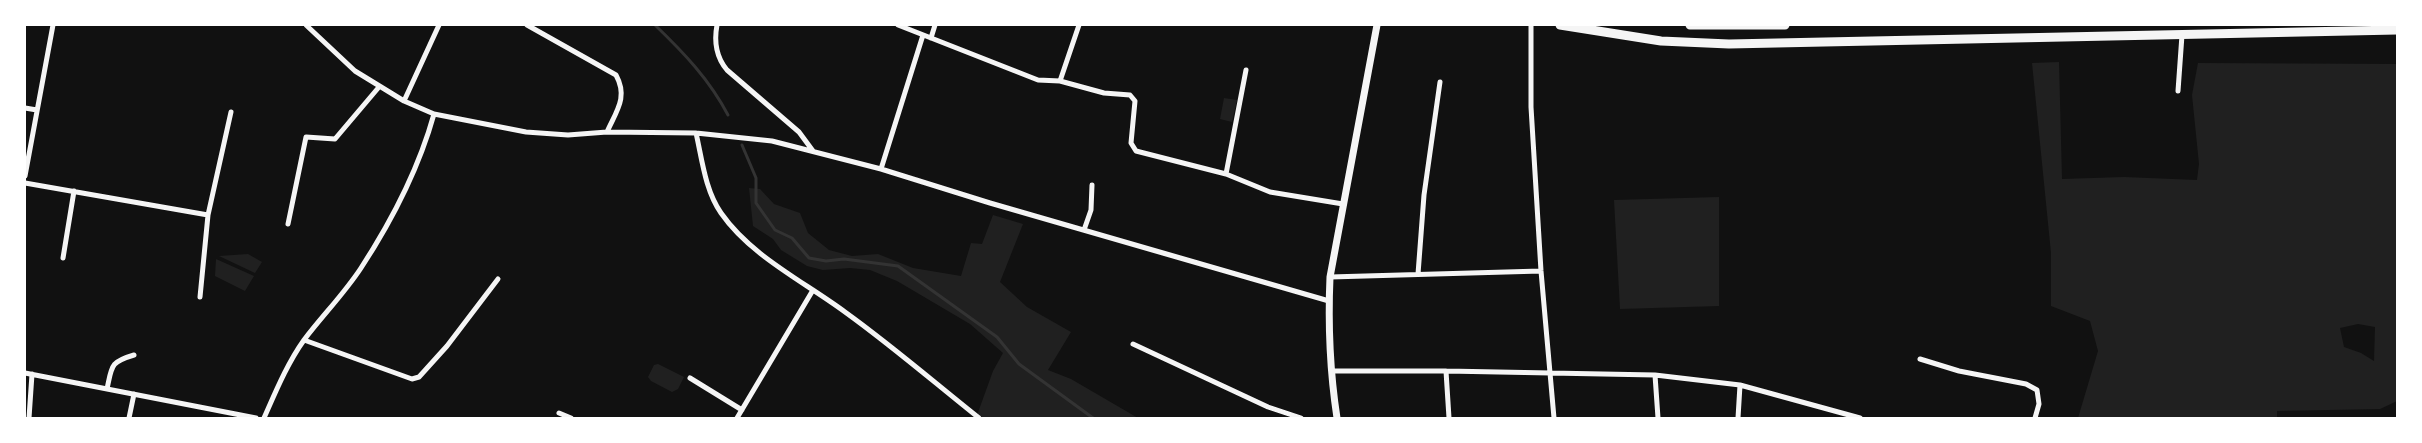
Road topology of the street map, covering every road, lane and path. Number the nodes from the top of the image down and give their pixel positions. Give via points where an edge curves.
1 (53, 25) edge
2 (306, 25) edge
3 (439, 25) edge
4 (527, 25) edge
5 (717, 25) edge
6 (898, 25) edge
7 (935, 25) edge
8 (1079, 25) edge
9 (1377, 25) edge
10 (1531, 25) edge
11 (1560, 25) edge
12 (1690, 25) edge
13 (1785, 25) edge
14 (1708, 26) edge
15 (2397, 30) edge
16 (923, 35) junction
17 (2182, 35) junction
18 (931, 38) junction
19 (1711, 44) junction
20 (1246, 70) dead end
21 (1060, 81) junction
22 (1440, 82) dead end
23 (379, 87) junction
24 (2178, 91) dead end
25 (404, 101) junction
26 (25, 108) edge
27 (37, 110) junction
28 (230, 112) dead end
29 (434, 114) junction
30 (608, 132) junction
31 (696, 133) junction
32 (814, 151) junction
33 (881, 169) junction
34 (1226, 174) junction
35 (25, 176) edge
36 (25, 183) edge
37 (1092, 185) dead end
38 (74, 192) junction
39 (1343, 204) junction
40 (208, 215) junction
41 (288, 224) dead end
42 (1084, 230) junction
43 (63, 258) dead end
44 (1541, 271) junction
45 (1418, 274) junction
46 (1330, 277) junction
47 (498, 278) dead end
48 (813, 290) junction
49 (200, 297) dead end
50 (1329, 302) junction
51 (304, 340) junction
52 (1133, 344) dead end
53 (134, 356) dead end
54 (1920, 359) dead end
55 (1333, 371) junction
56 (1446, 371) junction
57 (25, 373) edge
58 (1551, 373) junction
59 (32, 374) junction
60 (1655, 375) junction
61 (690, 378) dead end
62 (1740, 385) junction
63 (106, 389) junction
64 (134, 394) junction
65 (742, 410) junction
66 (560, 413) dead end
67 (1856, 417) edge
68 (29, 418) edge
69 (129, 418) edge
70 (256, 418) edge
71 (264, 418) edge
72 (571, 418) edge
73 (737, 418) edge
74 (979, 418) edge
75 (1301, 418) edge
76 (1337, 418) edge
77 (1449, 418) edge
78 (1554, 418) edge
79 (1658, 418) edge
80 (1738, 418) edge
81 (2035, 418) edge

1 - 27 street
2 - 23 street via 355,71
3 - 25 street
4 - 30 street via 616,75 622,86 622,97
5 - 32 street via 715,37 719,61 799,132
6 - 16 street
7 - 18 street
8 - 21 street
9 - 39 main road
10 - 44 street via 1531,107
11 - 19 highway via 1661,41
12 - 14 highway
13 - 14 highway
14 - 19 highway
15 - 17 highway
16 - 18 street
16 - 33 street
17 - 19 highway
17 - 24 street
18 - 21 street via 1038,80
20 - 34 street
21 - 34 street via 1104,93 1130,95 1135,101 1130,143 1136,151
22 - 45 street via 1424,195
23 - 25 street
23 - 41 street via 335,139 306,137
25 - 29 street
26 - 27 street
27 - 35 street
28 - 40 street
29 - 30 street via 526,132 568,135
29 - 51 street via 393,214 360,270
30 - 31 street
31 - 32 street via 772,142
31 - 48 street via 708,188 719,211 754,249
32 - 33 street
33 - 42 street
34 - 39 street via 1270,192
36 - 38 street
37 - 42 street via 1091,210
38 - 40 street
38 - 43 street
39 - 46 main road
40 - 49 street
42 - 50 street
44 - 45 street
44 - 58 street
45 - 46 street
46 - 50 main road
47 - 51 street via 419,378 412,379
48 - 65 street
48 - 74 street via 846,312
50 - 55 main road
51 - 71 street via 278,385
52 - 75 street via 1268,407
53 - 63 street via 116,360
54 - 81 street via 2026,384 2037,390 2039,404
55 - 56 street
55 - 76 main road
56 - 58 street
56 - 77 street
57 - 59 street
58 - 60 street
58 - 78 street
59 - 63 street
59 - 68 street
60 - 62 street
60 - 79 street
61 - 65 street
62 - 67 street
62 - 80 street
63 - 64 street
64 - 69 street
64 - 70 street
65 - 73 street
66 - 72 street

